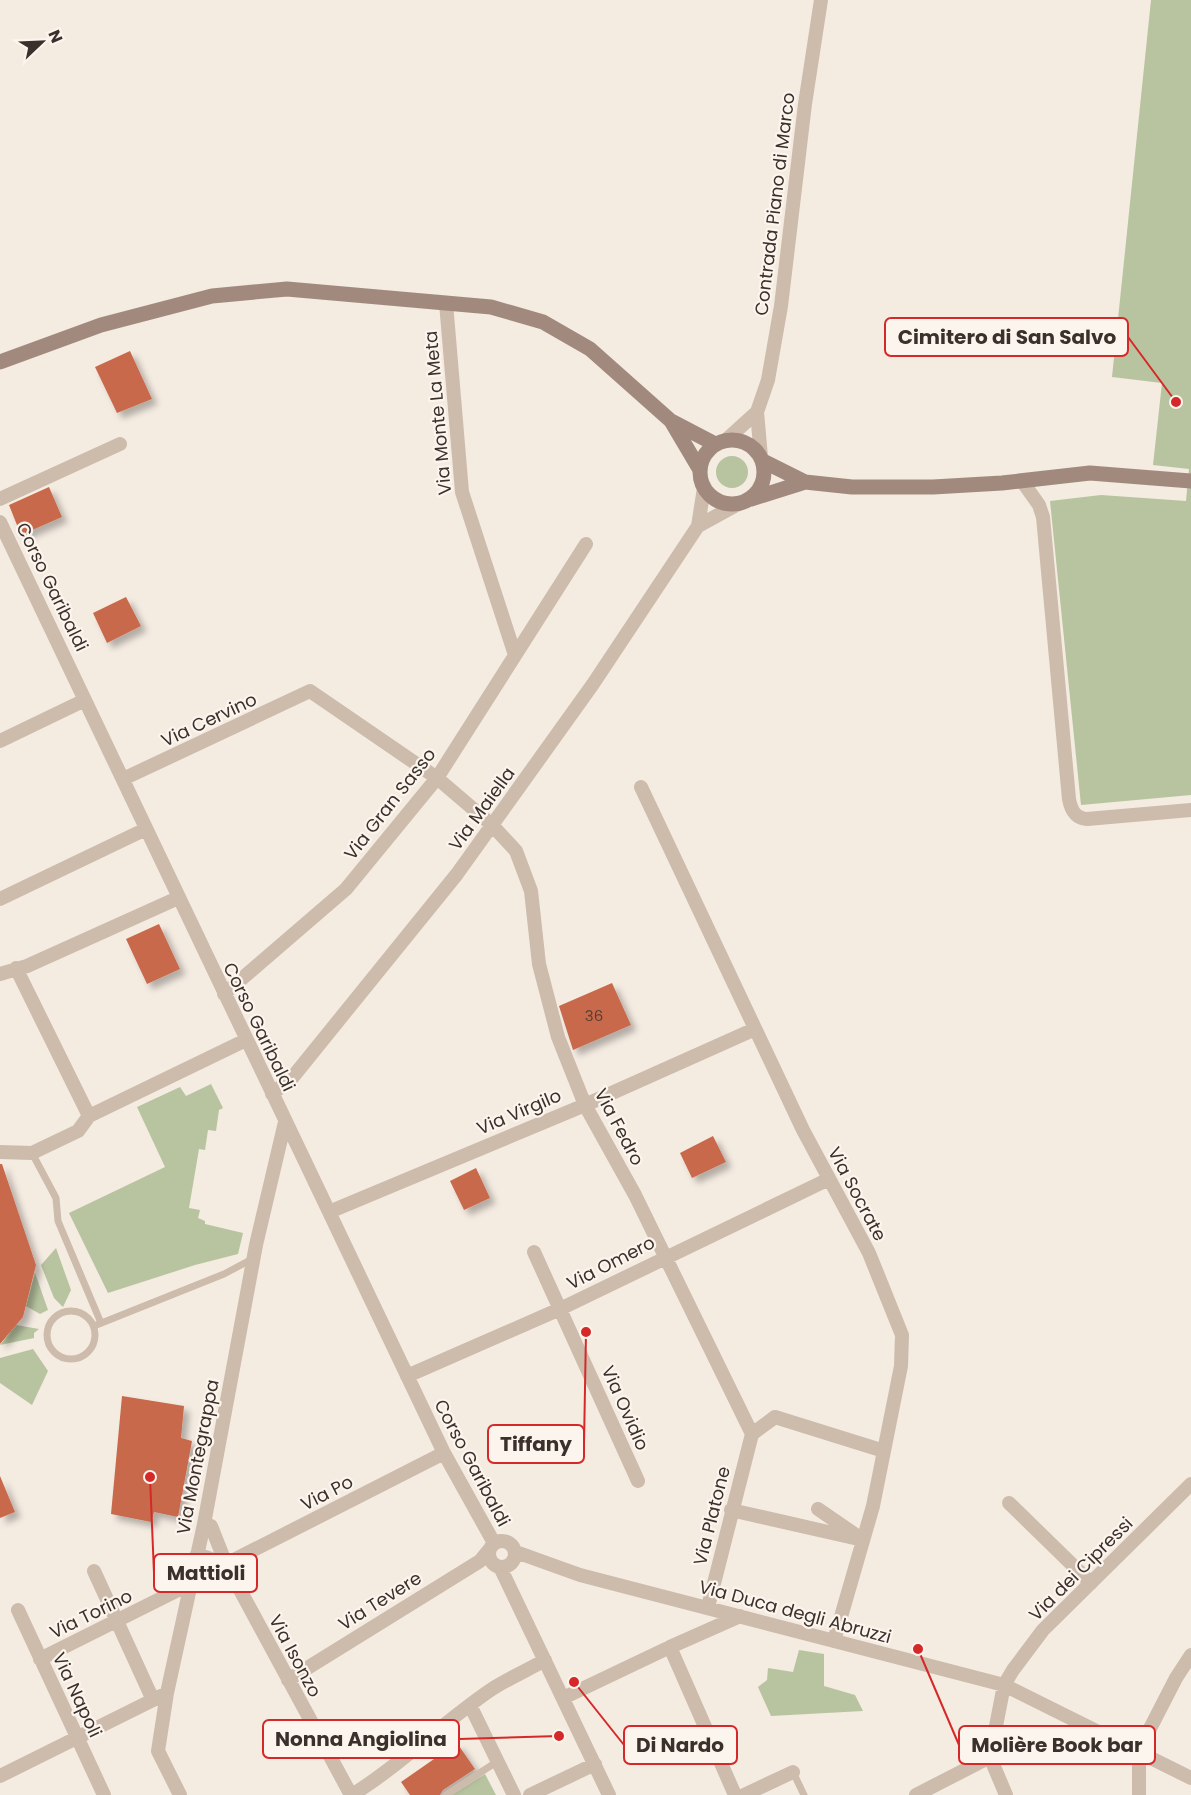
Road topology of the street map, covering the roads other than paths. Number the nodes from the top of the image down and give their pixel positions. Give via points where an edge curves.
1 (821, 0) edge
2 (446, 303) junction
3 (0, 362) edge
4 (757, 412) junction
5 (671, 422) junction
6 (720, 442) junction
7 (120, 444) dead end
8 (762, 459) junction
9 (700, 470) junction
10 (1022, 481) junction
11 (805, 482) junction
12 (1191, 482) edge
13 (704, 488) junction
14 (0, 499) edge
15 (743, 502) junction
16 (698, 526) junction
17 (2, 530) edge
18 (586, 544) dead end
19 (515, 655) junction
20 (310, 691) joint
21 (85, 699) junction
22 (0, 741) edge
23 (437, 778) junction
24 (123, 779) junction
25 (641, 787) dead end
26 (1191, 810) edge
27 (492, 825) junction
28 (146, 829) junction
29 (178, 898) junction
30 (0, 899) edge
31 (16, 968) junction
32 (0, 974) edge
33 (224, 994) junction
34 (755, 1029) junction
35 (246, 1040) junction
36 (272, 1094) junction
37 (585, 1105) junction
38 (89, 1116) junction
39 (285, 1122) junction
40 (0, 1152) edge
41 (32, 1153) junction
42 (829, 1179) junction
43 (329, 1212) junction
44 (534, 1252) dead end
45 (663, 1257) junction
46 (254, 1258) junction
47 (560, 1308) junction
48 (97, 1325) junction
49 (407, 1376) junction
50 (752, 1434) junction
51 (884, 1451) junction
52 (444, 1454) junction
53 (638, 1481) dead end
54 (1191, 1484) edge
55 (1009, 1503) dead end
56 (818, 1509) dead end
57 (731, 1510) junction
58 (204, 1524) junction
59 (863, 1540) junction
60 (492, 1547) junction
61 (516, 1552) junction
62 (197, 1554) junction
63 (226, 1564) junction
64 (500, 1567) junction
65 (94, 1571) dead end
66 (1091, 1583) junction
67 (190, 1584) junction
68 (708, 1606) junction
69 (18, 1610) dead end
70 (740, 1617) junction
71 (118, 1622) junction
72 (834, 1641) junction
73 (669, 1647) junction
74 (1191, 1655) edge
75 (40, 1659) junction
76 (545, 1660) junction
77 (288, 1680) junction
78 (1004, 1685) junction
79 (167, 1692) junction
80 (563, 1698) junction
81 (153, 1700) junction
82 (470, 1705) junction
83 (77, 1737) junction
84 (1139, 1750) junction
85 (990, 1757) junction
86 (498, 1761) junction
87 (595, 1764) junction
88 (793, 1772) joint
89 (0, 1776) edge
90 (1191, 1778) edge
91 (932, 1791) edge
92 (104, 1795) edge
93 (180, 1795) edge
94 (352, 1795) edge
95 (446, 1795) edge
96 (514, 1795) edge
97 (530, 1795) edge
98 (609, 1795) edge
99 (735, 1795) edge
100 (744, 1795) edge
101 (804, 1795) edge
102 (916, 1795) edge
103 (1006, 1795) edge
104 (1139, 1795) edge

1 - 4 street, Contrada Piano di Marco via 781,306 768,380
2 - 3 street via 287,289 212,296 100,326
2 - 5 street via 491,307 543,322 590,349
2 - 19 street, Via Monte La Meta via 462,492
4 - 6 street
4 - 8 street
5 - 6 street
5 - 9 street
6 - 8 street via 745,443
6 - 9 street via 702,460
7 - 14 street
8 - 11 street
8 - 15 street via 762,485
9 - 13 street
10 - 11 street via 933,487 852,487
10 - 12 street via 1102,473
10 - 26 street via 1043,517 1073,811 1087,819
11 - 15 street
13 - 15 street via 714,500
13 - 16 street, Via Maiella
15 - 16 street, Via Maiella
16 - 27 street, Via Maiella via 593,684
17 - 21 street, Corso Garibaldi
18 - 19 street, Via Gran Sasso
19 - 23 street, Via Gran Sasso
20 - 23 street, Via Fedro
20 - 24 street, Via Cervino
21 - 22 street
21 - 24 street, Corso Garibaldi
23 - 27 street, Via Fedro
23 - 33 street, Via Gran Sasso via 346,889
24 - 28 street, Corso Garibaldi
25 - 34 street, Via Socrate
27 - 36 street, Via Maiella via 292,1078
27 - 37 street, Via Fedro via 516,851 531,891 539,964 558,1037
28 - 29 street, Corso Garibaldi
28 - 30 street
29 - 31 street
29 - 33 street, Corso Garibaldi
31 - 32 street
31 - 38 street
33 - 35 street, Corso Garibaldi
34 - 37 street, Via Virgilo
34 - 42 street, Via Socrate
35 - 36 street, Corso Garibaldi
35 - 38 street
36 - 39 street, Corso Garibaldi
37 - 43 street, Via Virgilo
37 - 45 street, Via Fedro
38 - 41 street via 78,1131
39 - 43 street, Corso Garibaldi
39 - 46 street, Via Montegrappa
40 - 41 street
41 - 48 lane via 56,1198 58,1221
42 - 45 street, Via Omero
42 - 51 street, Via Socrate via 869,1252 902,1335 901,1366
43 - 49 street, Corso Garibaldi
44 - 47 street, Via Ovidio
45 - 47 street, Via Omero
45 - 50 street, Via Fedro
46 - 48 lane
46 - 58 street, Via Montegrappa
47 - 49 street, Via Omero
47 - 53 street, Via Ovidio
48 - 48 lane via 94,1343 84,1356 76,1359 60,1357 46,1338 50,1323 61,1312 76,1311
49 - 52 street, Corso Garibaldi
50 - 51 street via 775,1417
50 - 57 street, Via Platone
51 - 59 street, Via Socrate
52 - 60 street, Corso Garibaldi
52 - 63 street, Via Po
54 - 66 street, Via dei Cipressi
55 - 66 street
56 - 59 street
57 - 59 street
57 - 68 street, Via Platone
58 - 62 street, Via Montegrappa
58 - 63 street, Via Isonzo via 211,1526
59 - 72 street, Via Socrate
60 - 61 street via 506,1541
60 - 64 street via 490,1559
60 - 77 street, Via Tevere via 480,1561
61 - 64 street via 512,1564
61 - 68 street, Via Duca degli Abruzzi via 580,1575
62 - 63 street
62 - 67 street, Via Montegrappa
63 - 77 street, Via Isonzo
64 - 76 street
65 - 71 street
66 - 78 street, Via dei Cipressi via 1043,1630
67 - 71 street, Via Torino
67 - 79 street, Via Montegrappa
68 - 70 street, Via Duca degli Abruzzi
69 - 75 street, Via Napoli
70 - 72 street, Via Duca degli Abruzzi
70 - 73 street
71 - 75 street, Via Torino
71 - 81 street
72 - 78 street, Via Duca degli Abruzzi
73 - 80 street
73 - 99 street
74 - 84 street
75 - 83 street, Via Napoli
76 - 80 street
76 - 82 street
77 - 94 street, Via Isonzo
78 - 84 street, Via Duca degli Abruzzi
78 - 85 street
79 - 81 street
79 - 93 street, Via Montegrappa via 158,1751
80 - 87 street
81 - 83 street
82 - 86 street
82 - 94 street via 387,1774
83 - 89 street
83 - 92 street, Via Napoli
84 - 90 street, Via Duca degli Abruzzi
84 - 104 street
85 - 91 street
85 - 103 street
86 - 95 lane
86 - 96 street
87 - 97 street
87 - 98 street
88 - 100 street
88 - 101 lane
91 - 102 street

